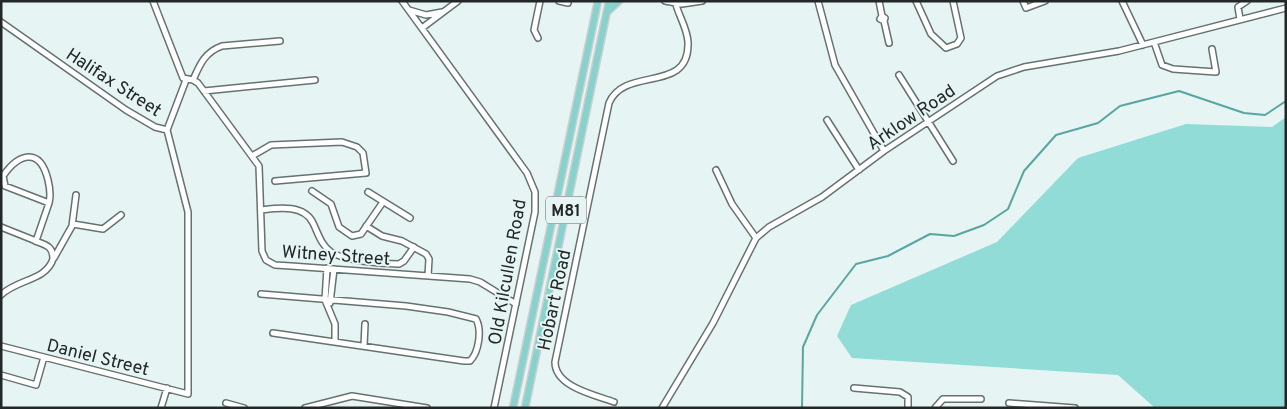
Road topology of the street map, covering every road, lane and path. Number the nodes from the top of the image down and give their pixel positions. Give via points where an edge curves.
1 (153, 1) edge
2 (402, 1) edge
3 (458, 1) edge
4 (540, 1) edge
5 (560, 1) edge
6 (598, 1) edge
7 (609, 1) edge
8 (619, 1) edge
9 (665, 1) edge
10 (702, 1) edge
11 (818, 1) edge
12 (879, 1) edge
13 (916, 1) edge
14 (953, 1) edge
15 (1023, 1) edge
16 (1045, 1) edge
17 (1122, 1) edge
18 (1246, 1) edge
19 (678, 2) edge
20 (568, 3) dead end
21 (1286, 8) edge
22 (408, 9) junction
23 (444, 11) junction
24 (607, 12) junction
25 (1240, 19) junction
26 (1, 22) edge
27 (422, 28) junction
28 (538, 38) dead end
29 (280, 41) dead end
30 (1154, 42) junction
31 (889, 43) dead end
32 (1143, 45) junction
33 (1212, 49) dead end
34 (898, 75) dead end
35 (186, 80) junction
36 (193, 80) junction
37 (314, 80) dead end
38 (204, 91) junction
39 (827, 120) dead end
40 (927, 122) junction
41 (167, 130) junction
42 (884, 151) junction
43 (252, 156) junction
44 (953, 161) dead end
45 (716, 170) dead end
46 (859, 170) junction
47 (275, 181) dead end
48 (312, 190) dead end
49 (368, 192) dead end
50 (76, 195) dead end
51 (383, 202) junction
52 (49, 203) junction
53 (261, 210) junction
54 (120, 216) dead end
55 (410, 218) dead end
56 (73, 224) junction
57 (366, 226) junction
58 (1, 227) edge
59 (756, 238) junction
60 (35, 241) junction
61 (414, 248) junction
62 (53, 259) junction
63 (327, 268) junction
64 (334, 269) junction
65 (428, 276) junction
66 (261, 294) dead end
67 (1, 295) edge
68 (325, 300) junction
69 (330, 303) junction
70 (516, 304) junction
71 (365, 324) dead end
72 (273, 333) dead end
73 (335, 341) junction
74 (1, 346) edge
75 (364, 346) junction
76 (44, 357) junction
77 (1, 375) edge
78 (167, 388) junction
79 (854, 388) dead end
80 (188, 394) joint
81 (980, 399) dead end
82 (614, 402) dead end
83 (226, 403) dead end
84 (1009, 403) dead end
85 (408, 406) edge
86 (161, 408) edge
87 (244, 408) edge
88 (305, 408) edge
89 (427, 408) edge
90 (494, 408) edge
91 (513, 408) edge
92 (525, 408) edge
93 (662, 408) edge
94 (908, 408) edge
95 (934, 408) edge
96 (1075, 408) edge

1 - 35 street via 181,75
2 - 22 street, Old Kilcullen Road
3 - 23 street
4 - 28 street via 534,30
5 - 20 street
6 - 91 main road, M81
7 - 24 main road, M81
8 - 24 main road
9 - 19 street
10 - 19 street
11 - 42 street via 835,65
12 - 31 street
13 - 14 street via 931,34 946,48 957,44 961,38
15 - 16 street via 1026,8
17 - 32 street
18 - 25 street via 1238,7
19 - 82 street, Hobart Road via 688,46 679,68 661,78 624,86 609,103 555,362 558,374 571,385
21 - 25 street, Arklow Road
22 - 23 street via 426,15
22 - 27 street, Old Kilcullen Road
23 - 27 street
24 - 92 main road, M81
25 - 30 street, Arklow Road
26 - 41 street, Halifax Street via 126,110 155,127
27 - 70 street, Old Kilcullen Road via 527,173 535,192 535,212
29 - 36 street via 214,49 203,58
30 - 32 street, Arklow Road
30 - 33 street via 1162,65 1173,69 1216,72
32 - 40 street, Arklow Road via 1009,70
34 - 40 street
35 - 36 street
35 - 41 street
36 - 38 street, Witney Street
37 - 38 street
38 - 43 street, Witney Street
39 - 46 street
40 - 42 street, Arklow Road
40 - 44 street
41 - 80 street, Halifax Street via 188,212
42 - 46 street, Arklow Road
43 - 47 street via 271,145 336,141 357,147 364,156 366,173
43 - 53 street, Witney Street via 259,166
45 - 59 street via 737,213
46 - 59 street, Arklow Road
48 - 57 street via 333,206 336,221 346,233 356,236
49 - 51 street
50 - 56 street
51 - 55 street
51 - 57 street
52 - 52 street via 50,191 43,166 28,156 17,160 3,176 5,186
52 - 60 street
53 - 61 street via 298,210 313,221 329,250 345,258 401,264
53 - 63 street, Witney Street via 262,251 266,260 275,265
54 - 56 street via 103,229
56 - 62 street
57 - 61 street
58 - 60 street
59 - 93 street, Arklow Road via 713,323
60 - 62 street via 51,248
61 - 65 street via 428,256
62 - 67 street via 45,272 14,285
63 - 64 street, Witney Street
63 - 68 street
64 - 65 street, Witney Street
64 - 69 street
65 - 70 street, Witney Street via 476,280
66 - 68 street
68 - 69 street
69 - 73 street
69 - 75 street via 441,311 471,317 478,323 476,351 470,361
70 - 90 street, Old Kilcullen Road
71 - 75 street
72 - 73 street
73 - 75 street
74 - 76 street, Daniel Street
76 - 77 street via 36,384
76 - 78 street, Daniel Street
78 - 80 street, Daniel Street
78 - 86 street
79 - 94 street via 905,394 909,400
81 - 95 street via 943,399
83 - 87 street
84 - 96 street
85 - 88 street via 352,396
85 - 89 street

